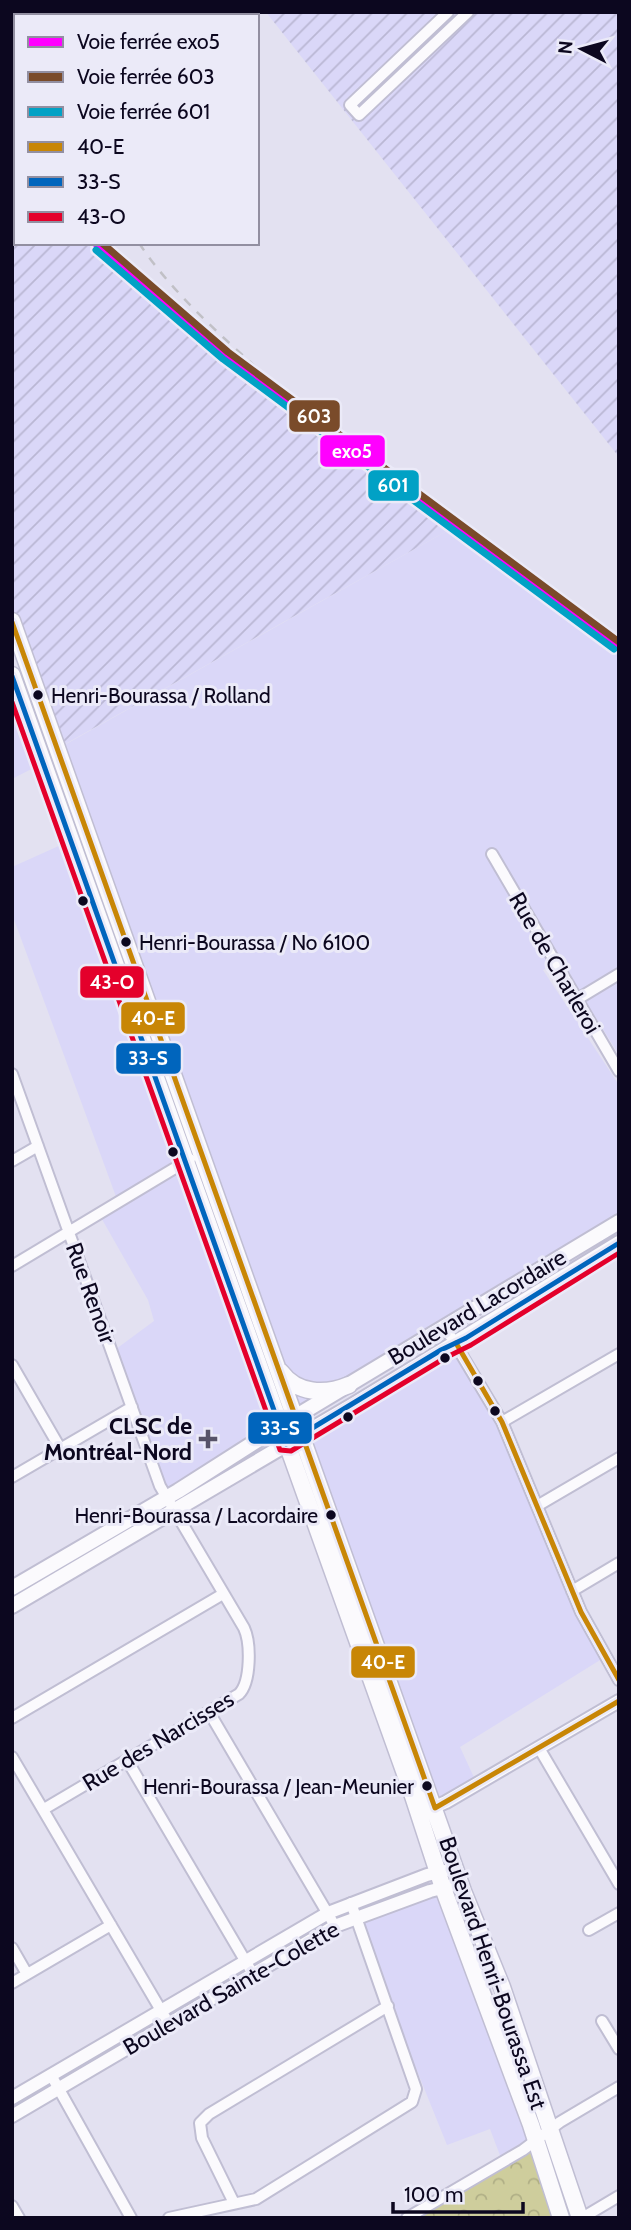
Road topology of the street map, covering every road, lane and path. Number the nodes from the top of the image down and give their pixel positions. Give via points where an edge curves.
1 (448, 12) edge
2 (468, 12) edge
3 (12, 621) edge
4 (30, 670) junction
5 (13, 678) edge
6 (492, 854) dead end
7 (619, 974) edge
8 (576, 1000) junction
9 (619, 1071) edge
10 (12, 1074) edge
11 (38, 1146) junction
12 (202, 1153) junction
13 (12, 1161) edge
14 (186, 1162) junction
15 (619, 1222) edge
16 (69, 1232) junction
17 (619, 1243) edge
18 (12, 1266) edge
19 (445, 1327) junction
20 (456, 1343) junction
21 (619, 1354) edge
22 (276, 1360) junction
23 (12, 1365) edge
24 (349, 1385) junction
25 (132, 1407) junction
26 (295, 1418) junction
27 (502, 1422) junction
28 (280, 1426) junction
29 (301, 1435) junction
30 (286, 1444) junction
31 (60, 1448) junction
32 (619, 1458) edge
33 (12, 1477) edge
34 (170, 1504) junction
35 (537, 1506) junction
36 (619, 1563) edge
37 (12, 1588) edge
38 (572, 1591) junction
39 (223, 1594) junction
40 (12, 1606) edge
41 (619, 1680) edge
42 (619, 1701) edge
43 (209, 1712) junction
44 (12, 1718) edge
45 (539, 1748) junction
46 (12, 1757) edge
47 (127, 1760) junction
48 (435, 1808) junction
49 (44, 1809) junction
50 (418, 1814) junction
51 (458, 1876) junction
52 (441, 1880) junction
53 (619, 1884) edge
54 (351, 1903) junction
55 (328, 1913) junction
56 (619, 1913) edge
57 (355, 1917) junction
58 (111, 1925) junction
59 (335, 1926) junction
60 (589, 1930) dead end
61 (12, 1948) edge
62 (244, 1961) junction
63 (27, 1974) junction
64 (253, 1974) junction
65 (12, 1983) edge
66 (388, 2006) junction
67 (162, 2010) junction
68 (603, 2021) dead end
69 (169, 2024) junction
70 (619, 2049) edge
71 (51, 2075) junction
72 (619, 2087) edge
73 (60, 2088) junction
74 (12, 2098) edge
75 (12, 2116) edge
76 (542, 2135) junction
77 (619, 2196) edge
78 (234, 2203) junction
79 (12, 2206) edge
80 (19, 2218) edge
81 (131, 2218) edge
82 (169, 2218) edge
83 (407, 2218) edge
84 (561, 2218) edge
85 (581, 2218) edge

1 - 2 street via 350,105 359,115
3 - 4 main road, Boulevard Henri-Bourassa Est
4 - 5 street
4 - 12 main road, Boulevard Henri-Bourassa Est
5 - 14 main road, Boulevard Henri-Bourassa Est
6 - 8 street, Rue de Charleroi
7 - 8 street
8 - 9 street, Rue de Charleroi
10 - 11 street, Rue Renoir
11 - 13 street
11 - 16 street, Rue Renoir
12 - 14 street
12 - 22 main road, Boulevard Henri-Bourassa Est
14 - 16 street
14 - 28 main road, Boulevard Henri-Bourassa Est
15 - 19 main road, Boulevard Lacordaire
16 - 18 street
16 - 25 street, Rue Renoir
17 - 20 main road, Boulevard Lacordaire
19 - 20 street
19 - 24 main road, Boulevard Lacordaire
20 - 27 street
20 - 29 main road, Boulevard Lacordaire
21 - 27 street
22 - 24 main road via 288,1382 296,1386 323,1392
22 - 26 main road, Boulevard Henri-Bourassa Est
23 - 31 street
24 - 26 main road, Boulevard Lacordaire
25 - 31 street
25 - 34 street, Rue Renoir
26 - 28 main road, Boulevard Lacordaire
26 - 29 main road, Boulevard Henri-Bourassa Est
27 - 35 street
28 - 30 main road, Boulevard Henri-Bourassa Est
28 - 34 main road, Boulevard Lacordaire
29 - 30 main road, Boulevard Lacordaire
29 - 48 main road, Boulevard Henri-Bourassa Est
30 - 34 main road, Boulevard Lacordaire
30 - 50 main road, Boulevard Henri-Bourassa Est
31 - 33 street
32 - 35 street
34 - 37 main road, Boulevard Lacordaire
34 - 39 street, Rue des Narcisses
34 - 40 main road, Boulevard Lacordaire
35 - 38 street
36 - 38 street
38 - 41 street
39 - 43 street, Rue des Narcisses via 246,1633 247,1680 239,1694
39 - 44 street
42 - 45 street
43 - 47 street, Rue des Narcisses
43 - 55 street
45 - 48 street
45 - 53 street
46 - 49 street
47 - 49 street, Rue des Narcisses
47 - 62 street
48 - 50 street
48 - 51 main road, Boulevard Henri-Bourassa Est
49 - 58 street
50 - 52 main road, Boulevard Henri-Bourassa Est
51 - 52 street, Boulevard Sainte-Colette
51 - 76 main road, Boulevard Henri-Bourassa Est via 502,1987
52 - 54 street, Boulevard Sainte-Colette
52 - 57 street, Boulevard Sainte-Colette
52 - 76 main road, Boulevard Henri-Bourassa Est
54 - 55 street, Boulevard Sainte-Colette
54 - 57 street
55 - 59 street
55 - 62 street, Boulevard Sainte-Colette
56 - 60 street
57 - 59 street, Boulevard Sainte-Colette
57 - 66 street
58 - 63 street
58 - 67 street
59 - 64 street, Boulevard Sainte-Colette
61 - 63 street
62 - 64 street
62 - 67 street, Boulevard Sainte-Colette
63 - 65 street
64 - 69 street, Boulevard Sainte-Colette
66 - 78 street via 416,2089 412,2102 256,2199
66 - 78 street via 200,2123 202,2138
67 - 69 street
67 - 71 street, Boulevard Sainte-Colette
68 - 70 street
69 - 73 street, Boulevard Sainte-Colette
71 - 73 street
71 - 74 street, Boulevard Sainte-Colette
72 - 76 street
73 - 75 street, Boulevard Sainte-Colette
73 - 81 street
76 - 83 street
76 - 84 main road, Boulevard Henri-Bourassa Est
76 - 85 main road, Boulevard Henri-Bourassa Est
77 - 85 street
78 - 82 street
79 - 80 street

